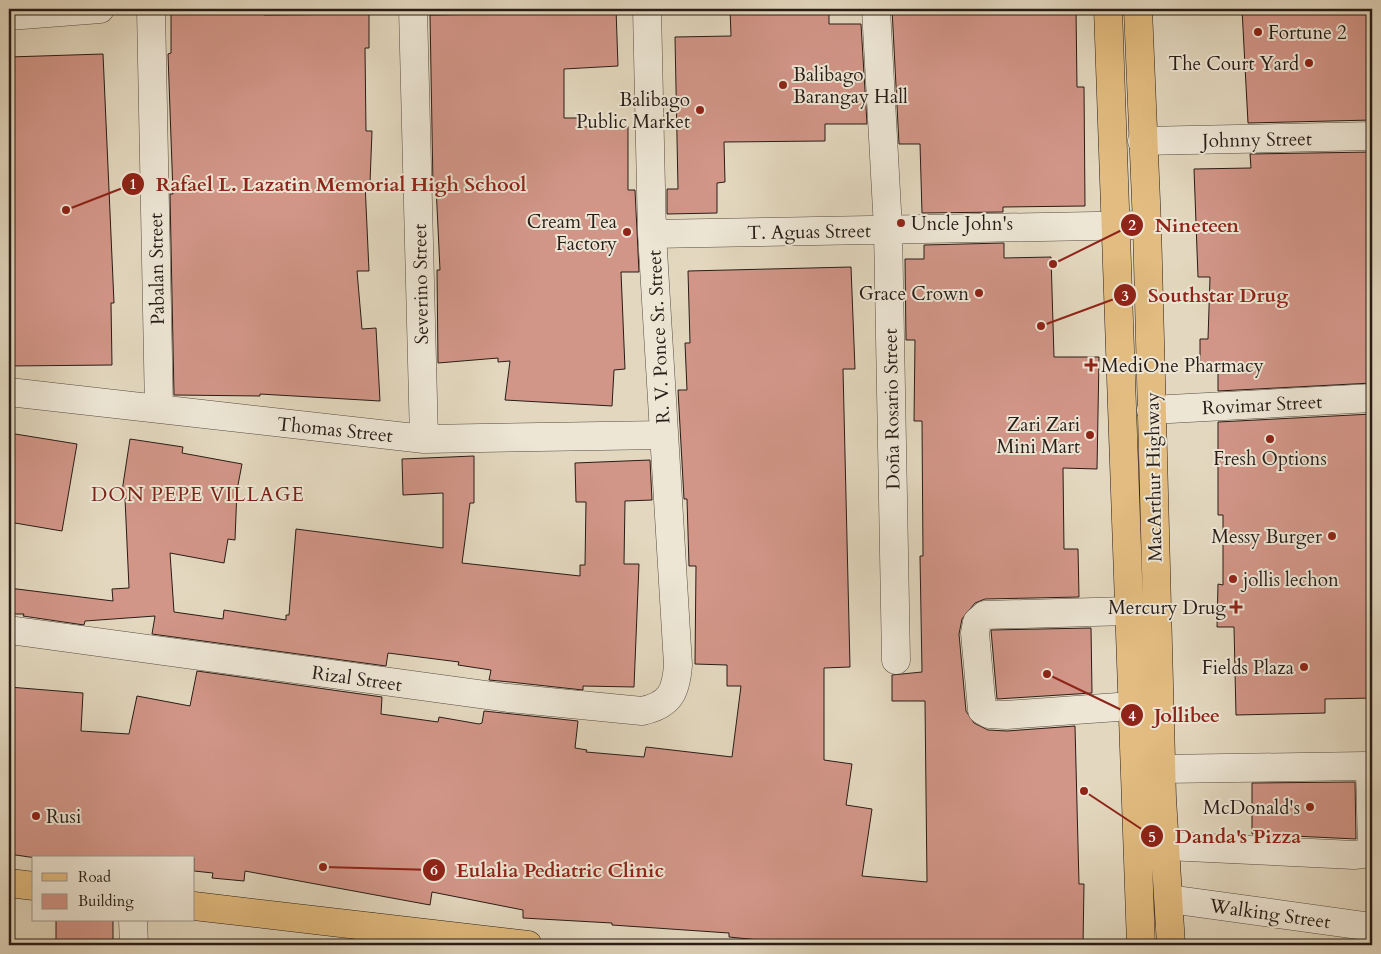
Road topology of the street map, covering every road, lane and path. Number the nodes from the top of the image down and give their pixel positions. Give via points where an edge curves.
1 (100, 9) edge
2 (151, 9) edge
3 (412, 9) edge
4 (648, 9) edge
5 (876, 9) edge
6 (1108, 9) edge
7 (1138, 9) edge
8 (9, 16) edge
9 (1372, 136) edge
10 (1142, 141) junction
11 (1147, 225) junction
12 (1115, 226) junction
13 (888, 229) junction
14 (652, 234) junction
15 (9, 392) edge
16 (1372, 398) edge
17 (158, 409) junction
18 (1151, 410) junction
19 (663, 435) junction
20 (424, 439) junction
21 (1128, 611) junction
22 (9, 630) edge
23 (896, 660) dead end
24 (678, 665) joint
25 (1132, 706) junction
26 (1162, 769) junction
27 (1166, 846) junction
28 (9, 884) edge
29 (32, 886) edge
30 (1169, 899) junction
31 (195, 906) edge
32 (133, 922) edge
33 (1372, 927) edge
34 (373, 936) edge
35 (134, 945) edge
36 (528, 945) edge
37 (1141, 945) edge
38 (1171, 945) edge

1 - 8 street
2 - 17 street, Pabalan Street
3 - 20 street, Severino Street
4 - 14 street, R. V. Ponce Sr. Street
5 - 13 street, Doña Rosario Street
6 - 12 main road, MacArthur Highway
7 - 10 main road, MacArthur Highway
9 - 10 street, Johnny Street
10 - 11 main road, MacArthur Highway
11 - 12 street, T. Aguas Street
11 - 18 main road, MacArthur Highway
12 - 13 street, T. Aguas Street
12 - 21 main road, MacArthur Highway
13 - 14 street, T. Aguas Street
13 - 23 street, Doña Rosario Street
14 - 19 street, R. V. Ponce Sr. Street
15 - 17 street, Thomas Street
16 - 18 street, Rovimar Street
17 - 20 street, Thomas Street
18 - 26 main road, MacArthur Highway
19 - 20 street, Thomas Street
19 - 24 street, R. V. Ponce Sr. Street
21 - 25 main road, MacArthur Highway
21 - 25 street via 985,615 978,622 975,633 982,710 990,714
22 - 24 street, Rizal Street via 461,692 642,711 665,703 673,692
25 - 37 main road, MacArthur Highway
26 - 27 main road, MacArthur Highway
26 - 27 street via 1365,766 1370,770 1370,852 1354,855
27 - 30 main road, MacArthur Highway
28 - 29 main road
30 - 33 street, Walking Street
30 - 38 main road, MacArthur Highway
31 - 34 main road
32 - 35 street
34 - 36 main road

